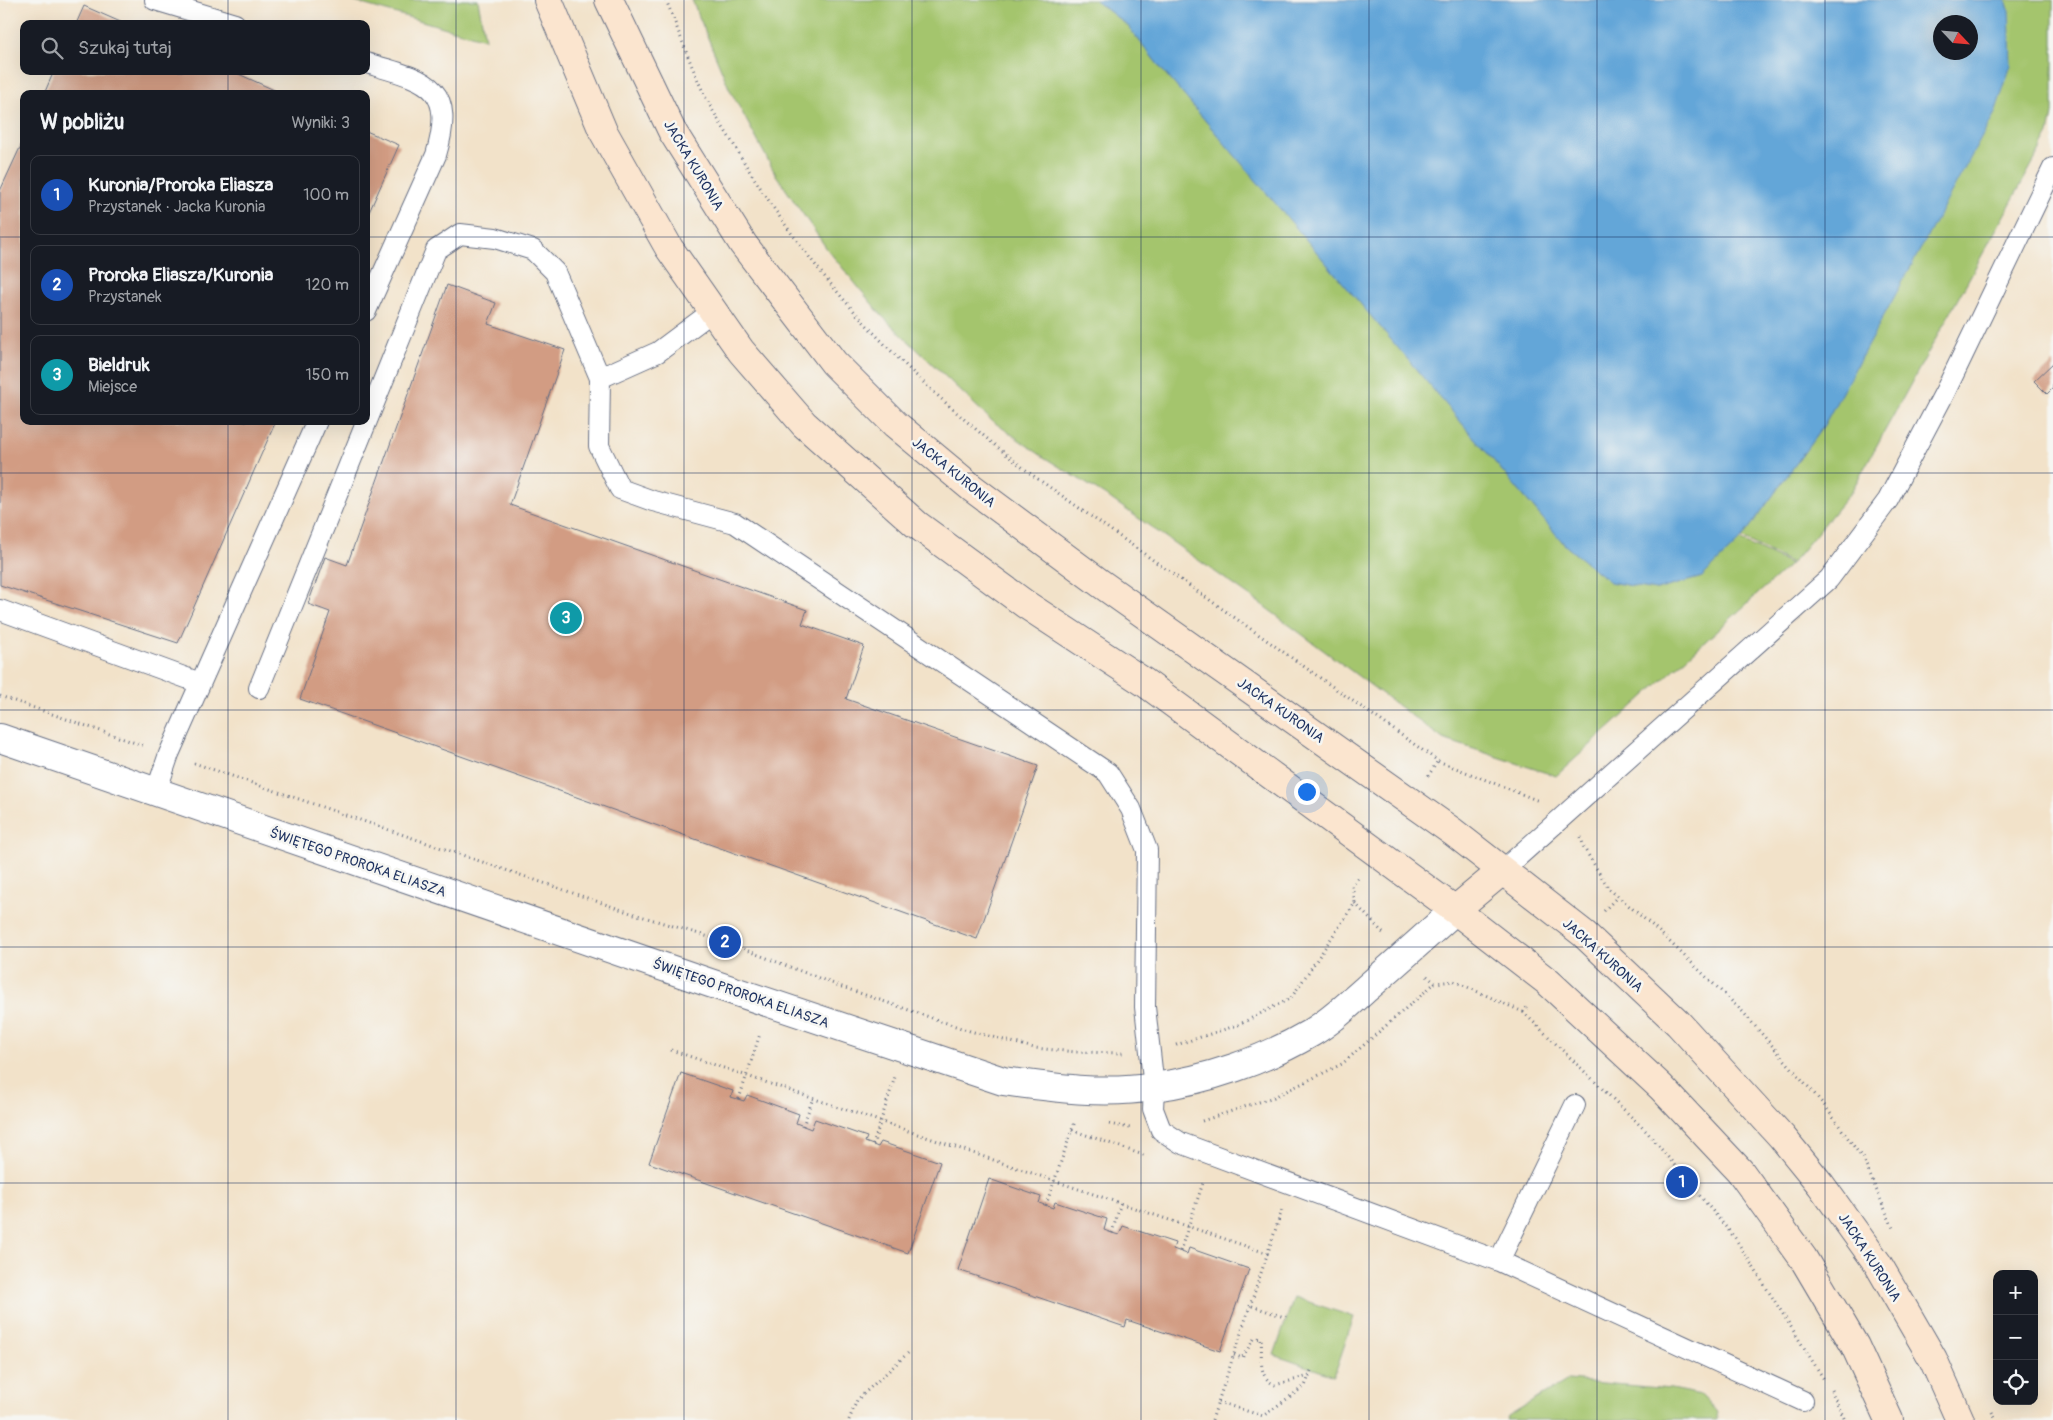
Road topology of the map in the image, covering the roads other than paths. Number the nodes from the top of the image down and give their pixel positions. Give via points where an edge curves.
1 (155, 0) edge
2 (548, 0) edge
3 (609, 0) edge
4 (222, 20) edge
5 (370, 64) edge
6 (2053, 168) edge
7 (370, 302) edge
8 (713, 311) junction
9 (600, 378) junction
10 (370, 413) edge
11 (315, 425) edge
12 (365, 425) edge
13 (0, 610) edge
14 (200, 683) junction
15 (259, 688) dead end
16 (0, 738) edge
17 (156, 792) junction
18 (1502, 871) junction
19 (1455, 910) junction
20 (1154, 1088) junction
21 (1575, 1105) dead end
22 (1499, 1261) junction
23 (1803, 1401) dead end
24 (1889, 1420) edge
25 (1960, 1420) edge

1 - 4 lane
2 - 8 main road via 603,131 669,248
3 - 18 main road, JACKA KURONIA via 672,131 743,244 834,364 895,424 972,488 1100,583 1410,800
5 - 7 lane via 415,77 435,91 443,109 443,131 436,155
6 - 18 lane via 1945,392 1888,500 1829,579
8 - 9 lane via 658,352
8 - 19 main road via 742,351 804,424 916,524 1025,604 1144,682
9 - 10 lane via 555,272 533,250 495,238 460,234 436,250
9 - 20 lane via 599,446 620,489 735,523 1108,773 1131,809 1146,850 1145,1006
11 - 14 lane
12 - 15 lane
13 - 14 lane
14 - 17 lane
16 - 17 street, ŚWIĘTEGO PROROKA ELIASZA
17 - 20 street, ŚWIĘTEGO PROROKA ELIASZA via 1003,1081 1053,1088
18 - 19 main road
18 - 25 main road, JACKA KURONIA via 1584,934 1678,1023 1782,1137 1878,1264 1933,1359
19 - 20 street, ŚWIĘTEGO PROROKA ELIASZA via 1312,1033 1254,1060
19 - 24 main road via 1548,982 1661,1087 1740,1170 1803,1258 1855,1346
20 - 22 lane via 1153,1109 1161,1130 1181,1143
21 - 22 lane
22 - 23 lane

